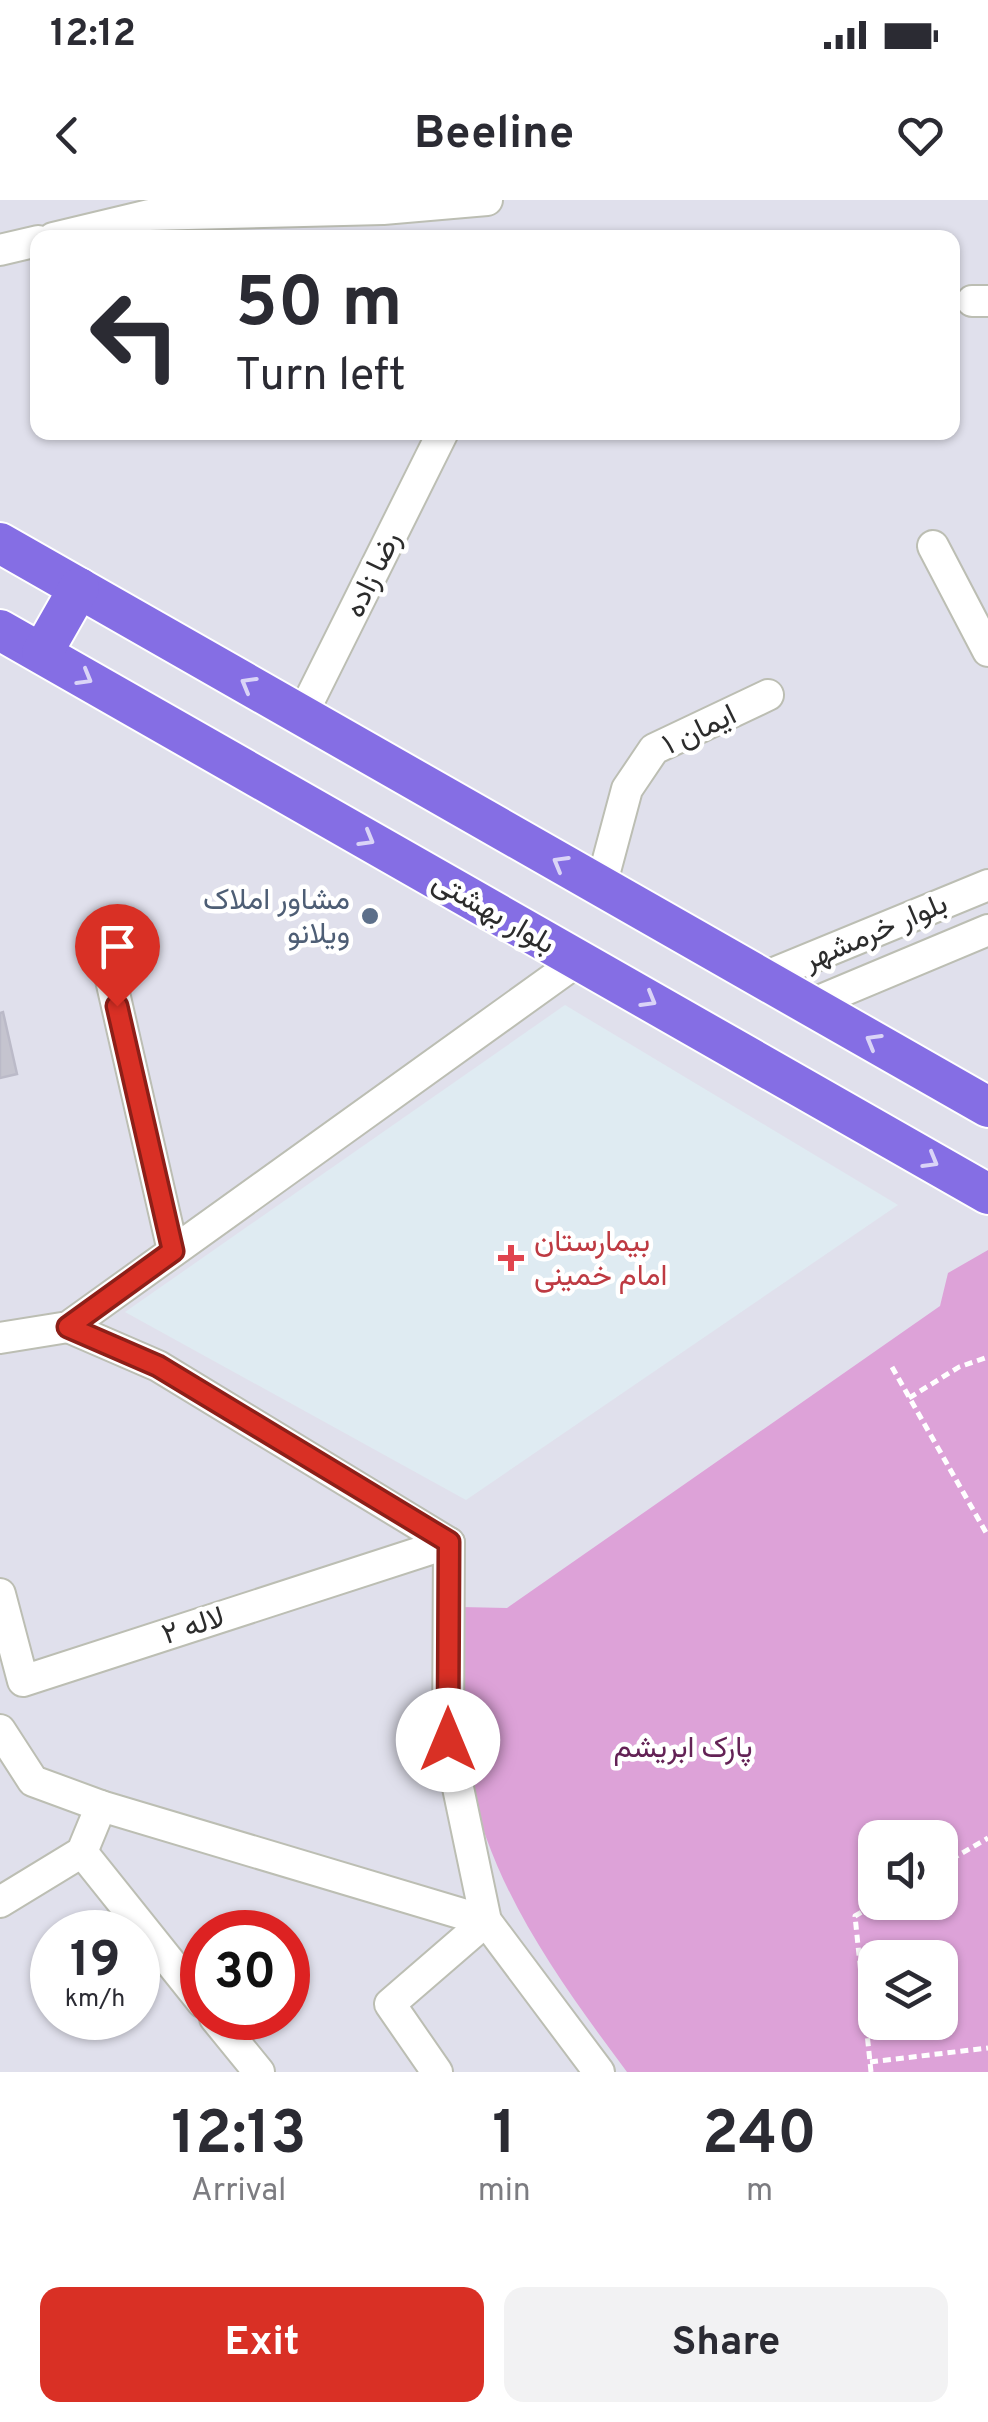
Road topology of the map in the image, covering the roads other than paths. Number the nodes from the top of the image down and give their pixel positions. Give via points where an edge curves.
1 (486, 200) edge
2 (148, 207) edge
3 (78, 230) edge
4 (30, 243) edge
5 (0, 250) edge
6 (439, 440) edge
7 (0, 543) edge
8 (933, 546) dead end
9 (79, 588) junction
10 (0, 630) edge
11 (988, 651) edge
12 (42, 654) junction
13 (768, 695) dead end
14 (302, 715) junction
15 (988, 884) edge
16 (600, 886) junction
17 (988, 930) edge
18 (579, 960) junction
19 (109, 972) dead end
20 (762, 978) junction
21 (809, 1005) junction
22 (988, 1107) edge
23 (988, 1194) edge
24 (173, 1251) junction
25 (68, 1327) junction
26 (0, 1338) edge
27 (449, 1542) junction
28 (0, 1594) edge
29 (11, 1684) edge
30 (0, 1730) edge
31 (101, 1806) junction
32 (82, 1852) junction
33 (0, 1902) edge
34 (486, 1921) junction
35 (180, 1974) edge
36 (233, 2040) edge
37 (259, 2072) edge
38 (438, 2072) edge
39 (599, 2072) edge

1 - 2 street via 383,208
2 - 3 street
4 - 5 street
6 - 14 street, رضا زاده
7 - 9 main road
8 - 11 street
9 - 12 main road
14 -> 9 main road
10 - 12 main road, بلوار بهشتی
12 -> 18 main road, بلوار بهشتی
13 - 16 street, ایمان ۱ via 654,749 628,789
16 -> 14 main road
15 - 20 street, بلوار خرمشهر
16 - 20 main road
17 - 21 street, بلوار خرمشهر
18 -> 23 main road, بلوار بهشتی
18 - 24 street
19 - 24 street
20 - 21 main road
22 -> 21 main road
24 - 25 street
25 - 26 street
25 - 27 street via 158,1366
27 - 29 street, لاله ۲
27 - 34 street via 448,1740
28 - 29 street, لاله ۲
30 - 31 street via 33,1781
31 - 32 street
31 - 34 street
32 - 33 street
32 - 35 street
34 - 38 street via 390,2004
34 - 39 street
36 - 37 street

